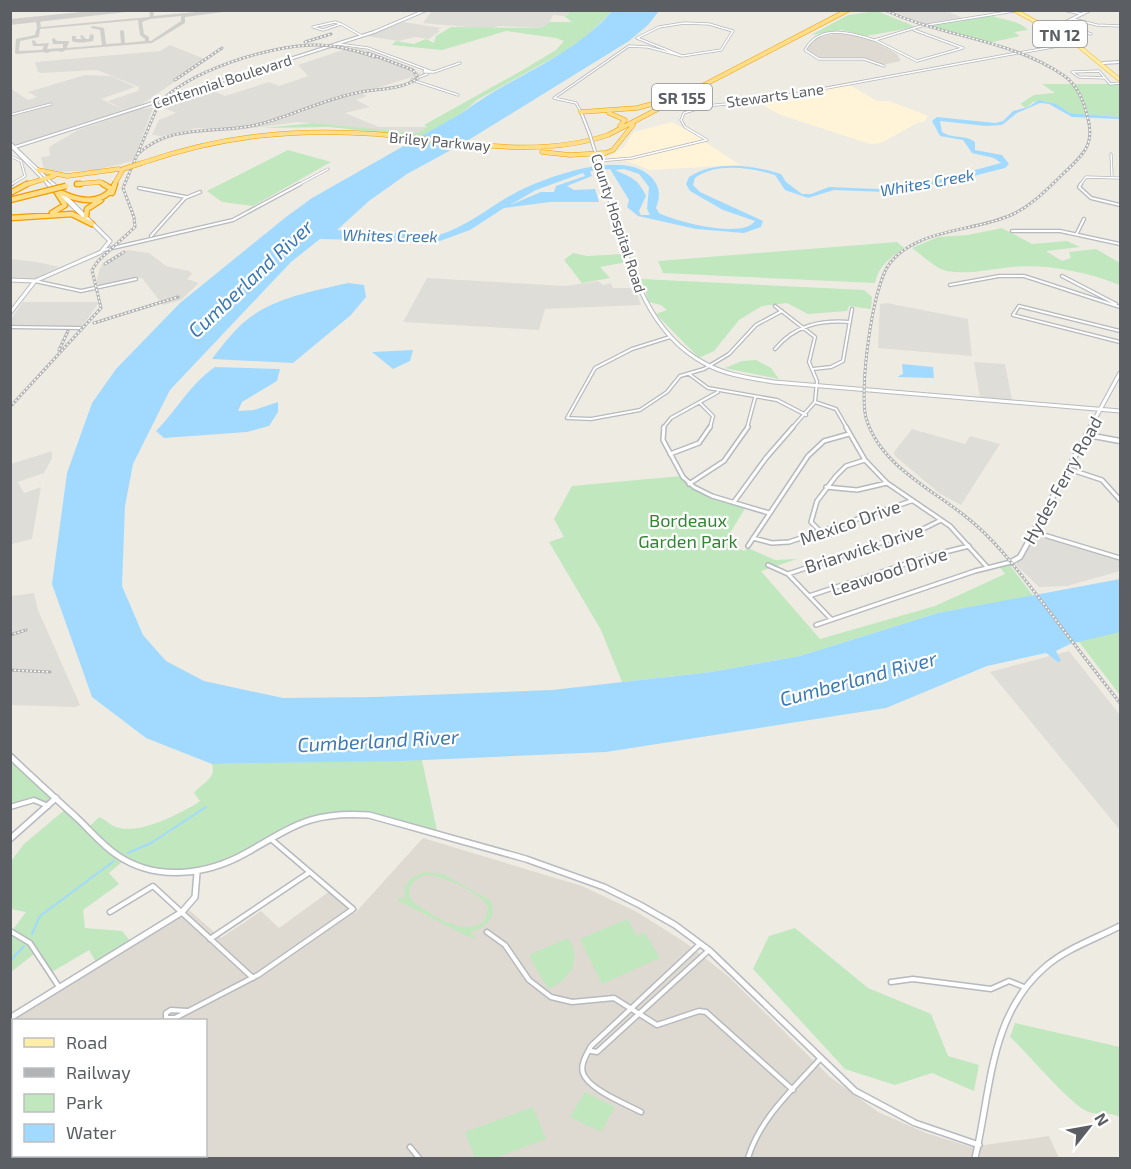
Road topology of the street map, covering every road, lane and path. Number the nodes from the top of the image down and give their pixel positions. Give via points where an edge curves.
1 (426, 10) edge
2 (846, 10) edge
3 (1063, 10) edge
4 (1090, 10) edge
5 (1015, 11) edge
6 (1082, 14) junction
7 (1073, 19) junction
8 (342, 24) junction
9 (1062, 24) junction
10 (1120, 26) edge
11 (1052, 29) junction
12 (914, 30) junction
13 (1090, 34) dead end
14 (362, 36) junction
15 (875, 40) junction
16 (1075, 43) junction
17 (338, 44) junction
18 (665, 51) junction
19 (1120, 62) edge
20 (460, 63) dead end
21 (1103, 63) junction
22 (884, 66) dead end
23 (426, 72) junction
24 (1105, 78) junction
25 (1120, 82) edge
26 (691, 90) junction
27 (458, 95) dead end
28 (51, 104) dead end
29 (581, 112) junction
30 (588, 113) junction
31 (650, 114) junction
32 (10, 115) edge
33 (585, 121) junction
34 (600, 136) junction
35 (35, 142) junction
36 (12, 146) edge
37 (495, 146) junction
38 (506, 147) junction
39 (1111, 154) dead end
40 (10, 156) edge
41 (598, 159) junction
42 (31, 162) junction
43 (122, 168) junction
44 (328, 169) dead end
45 (36, 171) junction
46 (63, 174) junction
47 (1112, 177) junction
48 (1120, 177) edge
49 (44, 178) junction
50 (32, 181) junction
51 (77, 184) junction
52 (10, 185) edge
53 (65, 186) junction
54 (139, 188) dead end
55 (46, 191) junction
56 (56, 191) junction
57 (200, 192) dead end
58 (10, 193) edge
59 (62, 193) junction
60 (186, 197) junction
61 (10, 200) edge
62 (1120, 205) edge
63 (10, 216) edge
64 (86, 216) junction
65 (1084, 219) dead end
66 (92, 224) junction
67 (102, 231) junction
68 (1012, 231) dead end
69 (1077, 233) junction
70 (144, 239) junction
71 (1120, 244) edge
72 (104, 250) junction
73 (1062, 276) dead end
74 (136, 279) dead end
75 (10, 280) edge
76 (35, 281) junction
77 (950, 285) dead end
78 (775, 306) dead end
79 (13, 307) edge
80 (1120, 307) edge
81 (852, 309) dead end
82 (782, 311) junction
83 (10, 313) edge
84 (850, 322) junction
85 (803, 326) junction
86 (10, 327) edge
87 (80, 328) dead end
88 (1120, 331) edge
89 (670, 337) junction
90 (1120, 342) edge
91 (775, 349) dead end
92 (709, 366) junction
93 (813, 369) junction
94 (1120, 373) edge
95 (689, 374) junction
96 (1119, 378) edge
97 (817, 386) junction
98 (718, 392) junction
99 (755, 398) junction
100 (815, 402) junction
101 (700, 403) junction
102 (1101, 409) junction
103 (1120, 411) edge
104 (806, 415) junction
105 (849, 434) junction
106 (1088, 435) junction
107 (1120, 441) edge
108 (670, 454) junction
109 (865, 460) junction
110 (1069, 469) junction
111 (887, 483) junction
112 (689, 484) junction
113 (826, 487) junction
114 (1120, 500) edge
115 (911, 501) junction
116 (734, 502) junction
117 (769, 513) junction
118 (940, 520) junction
119 (821, 532) junction
120 (1034, 532) junction
121 (753, 538) junction
122 (747, 546) dead end
123 (969, 546) junction
124 (1120, 558) edge
125 (1011, 562) joint
126 (768, 565) dead end
127 (988, 568) junction
128 (788, 574) junction
129 (809, 596) junction
130 (831, 619) junction
131 (816, 625) dead end
132 (10, 756) edge
133 (18, 763) junction
134 (10, 765) edge
135 (56, 798) junction
136 (48, 806) junction
137 (10, 807) edge
138 (269, 838) junction
139 (10, 839) edge
140 (310, 872) junction
141 (197, 873) junction
142 (110, 912) dead end
143 (182, 912) junction
144 (1120, 926) edge
145 (10, 931) edge
146 (487, 932) dead end
147 (210, 939) junction
148 (700, 944) junction
149 (708, 951) junction
150 (253, 978) junction
151 (891, 982) dead end
152 (59, 987) junction
153 (1024, 987) junction
154 (631, 1008) junction
155 (187, 1011) junction
156 (638, 1014) junction
157 (10, 1018) edge
158 (169, 1019) edge
159 (173, 1019) edge
160 (591, 1051) junction
161 (820, 1059) junction
162 (794, 1090) junction
163 (641, 1112) dead end
164 (979, 1145) junction
165 (410, 1147) dead end
166 (419, 1158) edge
167 (747, 1158) edge
168 (975, 1158) edge

1 - 14 main road, Centennial Boulevard
2 - 26 highway, Briley Parkway / SR 155
2 - 31 highway, Briley Parkway / SR 155
3 - 6 street
4 - 6 main road
5 - 11 main road, TN 12
5 - 12 street
6 - 7 main road
7 - 9 main road
7 - 10 street
8 - 8 street via 330,21 313,27 323,30
8 - 14 street
9 - 11 main road
9 - 13 street
11 - 16 main road, TN 12
12 - 15 street
12 - 15 street via 963,48 917,61
14 - 17 main road, Centennial Boulevard
15 - 22 street via 838,32 818,37 805,50 823,60 864,59
16 - 21 main road, TN 12
16 - 41 street, Stewarts Lane via 754,101 699,107 684,114 681,120 685,127 707,140 635,157
17 - 23 street via 358,47
17 - 35 main road, Centennial Boulevard
18 - 18 street via 637,38 667,24 733,31 722,49 710,54 682,56
18 - 29 street via 627,46 554,98 576,104
19 - 21 main road
20 - 23 street
21 - 25 main road, TN 12
23 - 27 street via 412,80
24 - 24 street via 1099,71 1072,72 1079,77
24 - 25 street via 1110,84
26 - 29 highway via 645,107
26 - 34 highway, Briley Parkway / SR 155
28 - 32 street
29 - 30 highway
29 - 33 main road, County Hospital Road
30 - 33 highway
30 - 34 highway via 612,114 624,120
31 - 38 highway, Briley Parkway / SR 155 via 583,144
31 - 41 highway via 627,131 614,150
33 - 41 main road, County Hospital Road, bridge
34 - 37 highway, Briley Parkway / SR 155 via 550,147
35 - 36 main road, Centennial Boulevard
35 - 42 main road via 22,150
36 - 42 main road
36 - 45 main road
37 - 38 highway, Briley Parkway / SR 155
37 - 43 highway, Briley Parkway / SR 155, bridge via 317,130 258,132 199,143
38 - 41 highway
39 - 47 street
40 - 52 street via 21,161 25,176
41 - 89 main road, County Hospital Road via 645,302
42 - 45 main road
43 - 46 highway via 97,174
43 - 51 highway, Briley Parkway / SR 155
43 - 53 highway, Briley Parkway / SR 155
43 - 64 highway via 113,193 89,207
44 - 70 street via 239,217
45 - 46 highway
45 - 49 main road
45 - 50 highway
46 - 49 highway
47 - 48 street
47 - 62 street via 1086,177 1080,189 1091,198
49 - 50 highway
49 - 56 main road
49 - 59 main road
50 - 58 highway
51 - 53 highway, Briley Parkway / SR 155
51 - 59 highway via 100,182 112,189 103,197 88,200
53 - 55 highway, Briley Parkway / SR 155, bridge
54 - 60 street
55 - 61 highway, Briley Parkway / SR 155
55 - 61 highway, Briley Parkway / SR 155
56 - 63 highway via 65,205 57,211
56 - 66 main road
57 - 60 street
59 - 64 main road
60 - 70 street via 155,233
63 - 66 highway via 30,219 66,214
64 - 67 main road
65 - 69 street
66 - 67 main road
67 - 72 main road via 109,239
68 - 69 street
69 - 71 street
70 - 72 street
72 - 76 main road
73 - 80 street
74 - 76 street via 81,291
75 - 76 main road
76 - 79 main road
77 - 80 street via 1024,276
78 - 82 street
79 - 83 main road
81 - 84 street
82 - 85 street
82 - 92 street via 756,324 729,354
84 - 85 street
84 - 93 street via 843,361
85 - 91 street via 788,333
85 - 93 street via 815,337 809,359
86 - 87 street
88 - 90 street via 1020,306 1013,315
89 - 92 main road, County Hospital Road
89 - 95 street via 632,349 595,368 567,418 602,418 640,410 667,392 680,376
92 - 95 street
92 - 97 main road, County Hospital Road via 750,379
93 - 97 street
94 - 96 main road, Hydes Ferry Road
95 - 98 street
96 - 102 main road, Hydes Ferry Road
97 - 100 street
97 - 102 main road, County Hospital Road
98 - 99 street
98 - 101 street
99 - 104 street via 776,400
99 - 112 street via 752,417 738,442 712,473
100 - 104 street
100 - 105 street via 836,409
101 - 108 street via 665,425 662,435
101 - 108 street via 713,416 706,437 693,448
102 - 103 main road, County Hospital Road
102 - 106 main road, Hydes Ferry Road
104 - 116 street via 766,458
105 - 109 street
105 - 117 street via 824,441 808,456
106 - 107 main road
106 - 110 main road, Hydes Ferry Road
108 - 112 street
109 - 111 street
109 - 113 street via 849,464
110 - 114 street via 1102,480
110 - 120 main road, Hydes Ferry Road
111 - 113 street via 862,491
111 - 115 street
112 - 116 street
113 - 119 street via 810,516
115 - 118 street
115 - 119 street, Mexico Drive
116 - 117 street
117 - 121 street
118 - 123 street via 956,530
118 - 128 street, Briarwick Drive
119 - 121 street, Mexico Drive via 780,543
120 - 124 street
120 - 125 main road, Hydes Ferry Road via 1019,558
121 - 122 street
123 - 127 street
123 - 129 street, Leawood Drive
125 - 127 street, Hydes Ferry Road
126 - 128 street
127 - 130 street, Hydes Ferry Road
128 - 129 street
129 - 130 street
130 - 131 street, Hydes Ferry Road
132 - 133 main road
133 - 134 street
133 - 135 main road
135 - 136 main road
135 - 141 main road via 134,867 158,873
136 - 137 street via 34,800
136 - 139 main road
138 - 140 street
138 - 141 main road via 230,862
138 - 148 main road via 302,821 327,815 369,815 580,878 646,907
140 - 147 street
140 - 150 street via 353,909
141 - 143 main road via 195,897
142 - 143 street via 153,886
143 - 147 street
143 - 152 main road
144 - 153 main road via 1059,958
145 - 152 street via 30,943
146 - 154 street via 505,945 529,980 551,997 572,1002 614,998
147 - 150 street
148 - 149 main road
148 - 154 street
149 - 156 street
149 - 161 main road
150 - 155 street
151 - 153 street via 914,979 991,989 1009,981
152 - 157 main road
153 - 164 main road via 997,1040
154 - 156 street
154 - 160 street via 591,1046
155 - 158 street via 171,1010 165,1017
155 - 159 street
156 - 160 street via 597,1052
156 - 162 street via 658,1025 706,1012
160 - 163 street via 583,1067 587,1081
161 - 162 street
161 - 164 main road via 854,1090 899,1117
162 - 167 street via 758,1134
164 - 168 main road
165 - 166 street

